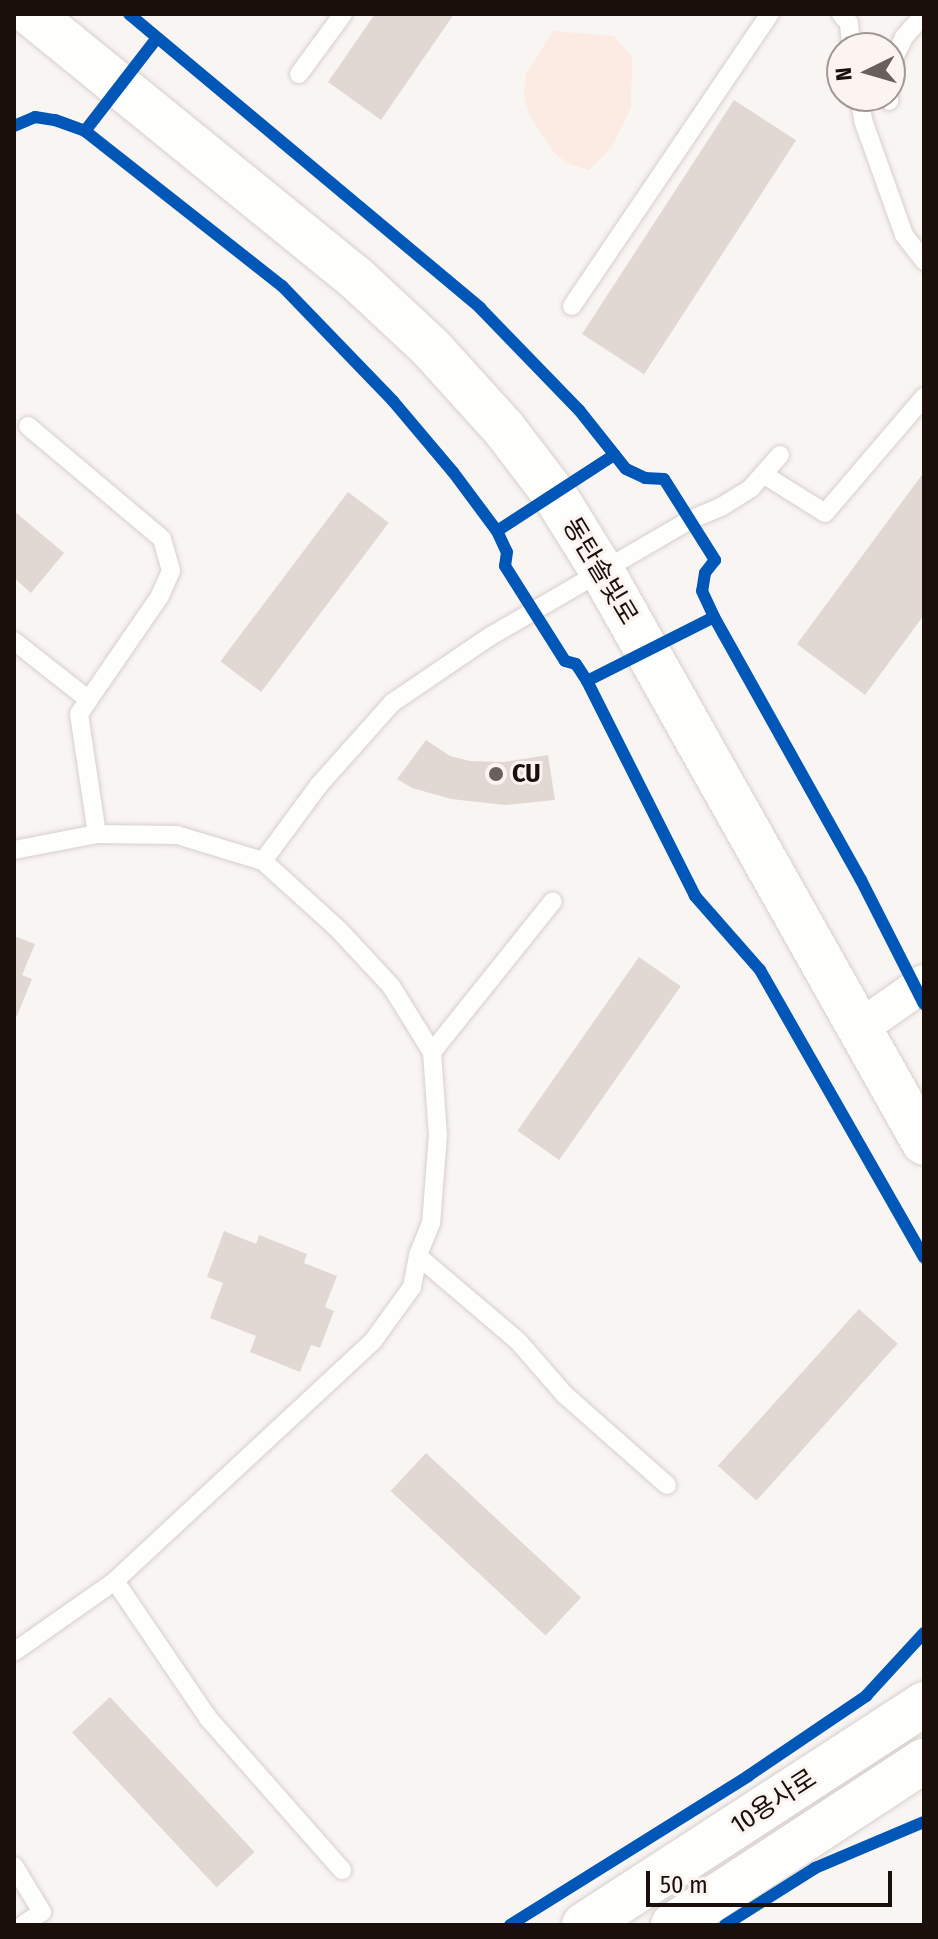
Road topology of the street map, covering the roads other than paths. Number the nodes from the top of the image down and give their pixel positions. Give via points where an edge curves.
1 (343, 14) edge
2 (770, 14) edge
3 (841, 14) edge
4 (924, 15) edge
5 (31, 24) edge
6 (850, 32) edge
7 (906, 35) edge
8 (299, 74) dead end
9 (862, 112) edge
10 (924, 261) edge
11 (572, 306) dead end
12 (924, 397) edge
13 (28, 426) dead end
14 (780, 455) dead end
15 (763, 474) junction
16 (602, 571) junction
17 (16, 646) edge
18 (89, 700) junction
19 (97, 834) junction
20 (14, 850) edge
21 (263, 861) junction
22 (553, 901) dead end
23 (924, 983) edge
24 (860, 1028) junction
25 (432, 1052) junction
26 (924, 1143) edge
27 (418, 1256) junction
28 (667, 1485) dead end
29 (115, 1581) junction
30 (14, 1652) edge
31 (919, 1704) edge
32 (924, 1761) edge
33 (14, 1866) edge
34 (342, 1870) dead end
35 (23, 1925) edge
36 (584, 1925) edge
37 (673, 1925) edge

1 - 8 lane
2 - 11 lane
3 - 6 lane
4 - 7 lane
5 - 16 street, 동탄솔빛로 via 356,278 431,348 522,451
9 - 10 lane via 904,235
12 - 15 lane via 825,513
13 - 18 lane via 162,539 171,571 160,596
14 - 15 lane
15 - 16 lane via 721,507
16 - 21 lane via 489,637 392,703 319,785
16 - 24 street, 동탄솔빛로
17 - 18 lane
18 - 19 lane via 79,714
19 - 20 lane
19 - 21 lane via 177,835
21 - 25 lane via 391,986
22 - 25 lane
23 - 24 street
24 - 26 street, 동탄솔빛로
25 - 27 lane via 438,1135 431,1223
27 - 28 lane via 518,1341 565,1395
27 - 29 lane via 412,1287 373,1341
29 - 30 lane
29 - 34 lane via 208,1718
31 - 36 street, 10용사로
32 - 37 street, 10용사로
33 - 35 lane via 42,1912

